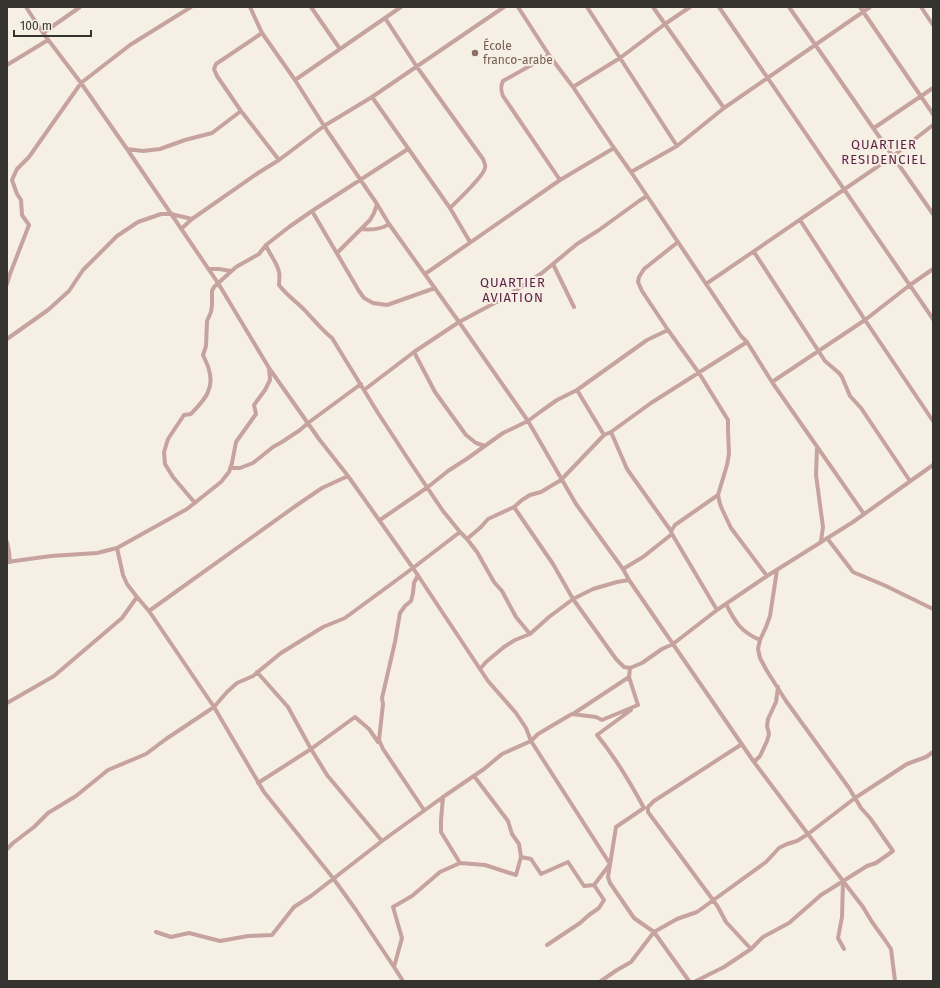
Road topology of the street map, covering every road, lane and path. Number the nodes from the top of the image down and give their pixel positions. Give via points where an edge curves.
1 (26, 7) edge
2 (80, 7) edge
3 (191, 7) edge
4 (250, 7) edge
5 (312, 7) edge
6 (401, 7) edge
7 (504, 7) edge
8 (518, 7) edge
9 (587, 7) edge
10 (653, 7) edge
11 (690, 7) edge
12 (719, 7) edge
13 (789, 7) edge
14 (860, 7) edge
15 (870, 7) edge
16 (921, 7) edge
17 (863, 12) junction
18 (385, 18) junction
19 (665, 24) junction
20 (933, 25) edge
21 (262, 33) junction
22 (43, 34) junction
23 (48, 40) junction
24 (815, 45) junction
25 (340, 49) junction
26 (549, 54) junction
27 (620, 58) junction
28 (7, 65) edge
29 (417, 67) junction
30 (767, 78) junction
31 (295, 80) junction
32 (81, 83) junction
33 (573, 88) junction
34 (933, 88) edge
35 (920, 96) junction
36 (372, 97) junction
37 (724, 108) junction
38 (241, 111) junction
39 (933, 114) edge
40 (933, 125) edge
41 (324, 126) junction
42 (874, 128) junction
43 (677, 146) junction
44 (614, 148) junction
45 (127, 149) junction
46 (408, 149) junction
47 (893, 156) junction
48 (279, 160) junction
49 (631, 172) junction
50 (360, 180) junction
51 (560, 180) junction
52 (844, 190) junction
53 (647, 196) junction
54 (377, 204) junction
55 (450, 208) junction
56 (312, 211) junction
57 (171, 214) junction
58 (933, 214) edge
59 (192, 219) junction
60 (800, 220) junction
61 (389, 224) junction
62 (361, 228) junction
63 (181, 229) junction
64 (470, 242) junction
65 (678, 242) junction
66 (266, 245) junction
67 (754, 252) junction
68 (337, 253) junction
69 (553, 264) junction
70 (208, 269) junction
71 (933, 269) edge
72 (231, 271) junction
73 (425, 274) junction
74 (218, 283) junction
75 (7, 284) edge
76 (706, 284) junction
77 (910, 285) junction
78 (435, 288) junction
79 (574, 307) dead end
80 (933, 319) edge
81 (865, 320) junction
82 (459, 322) junction
83 (668, 330) junction
84 (7, 339) edge
85 (747, 342) junction
86 (818, 351) junction
87 (414, 352) junction
88 (268, 368) junction
89 (699, 373) junction
90 (772, 382) junction
91 (361, 384) junction
92 (364, 390) junction
93 (577, 390) junction
94 (528, 421) junction
95 (933, 421) edge
96 (308, 423) junction
97 (611, 432) junction
98 (604, 435) junction
99 (485, 446) junction
100 (817, 448) junction
101 (933, 465) edge
102 (230, 468) junction
103 (348, 476) junction
104 (561, 480) junction
105 (910, 481) junction
106 (428, 487) junction
107 (718, 495) junction
108 (195, 503) junction
109 (514, 507) junction
110 (864, 514) junction
111 (380, 520) junction
112 (460, 532) junction
113 (672, 533) junction
114 (827, 538) junction
115 (467, 539) junction
116 (821, 541) junction
117 (7, 542) edge
118 (117, 548) junction
119 (9, 562) edge
120 (413, 568) junction
121 (623, 569) junction
122 (778, 570) junction
123 (418, 576) junction
124 (767, 576) junction
125 (629, 580) junction
126 (137, 596) junction
127 (574, 599) junction
128 (726, 604) junction
129 (933, 609) edge
130 (717, 610) junction
131 (148, 611) junction
132 (530, 634) junction
133 (760, 640) junction
134 (673, 644) junction
135 (630, 668) junction
136 (480, 669) junction
137 (257, 672) junction
138 (629, 677) junction
139 (778, 687) junction
140 (7, 703) edge
141 (638, 705) junction
142 (214, 707) junction
143 (572, 714) junction
144 (530, 741) junction
145 (742, 744) junction
146 (311, 749) junction
147 (383, 749) junction
148 (933, 752) edge
149 (754, 762) junction
150 (474, 776) junction
151 (258, 782) junction
152 (443, 797) junction
153 (855, 798) junction
154 (424, 810) junction
155 (808, 834) junction
156 (382, 840) junction
157 (7, 849) edge
158 (521, 857) junction
159 (460, 863) junction
160 (610, 864) junction
161 (333, 878) junction
162 (843, 881) junction
163 (594, 885) junction
164 (713, 900) junction
165 (156, 932) dead end
166 (654, 932) junction
167 (548, 945) dead end
168 (751, 949) junction
169 (844, 949) dead end
170 (394, 967) junction
171 (403, 981) edge
172 (601, 981) edge
173 (689, 981) edge
174 (696, 981) edge
175 (896, 981) edge

1 - 22 street
2 - 22 street
3 - 32 street via 130,46
4 - 21 street
5 - 25 street
6 - 18 street
7 - 29 street
8 - 26 street
9 - 27 street
10 - 19 street
11 - 19 street
12 - 30 street
13 - 24 street
14 - 17 street
15 - 17 street
16 - 20 street
17 - 24 street
17 - 35 street
18 - 25 street
18 - 29 street
19 - 27 street
19 - 37 street
21 - 31 street
21 - 38 street via 216,64 214,68
22 - 23 street
23 - 28 street
23 - 32 street
24 - 30 street
24 - 42 street
25 - 31 street
26 - 33 street
26 - 51 street via 503,81 501,91
27 - 33 street
27 - 43 street
29 - 36 street
29 - 55 street via 485,164 480,176
30 - 37 street
30 - 52 street
31 - 41 street
32 - 45 street
32 - 75 street via 29,157 17,169 12,180 21,200 22,215 29,225
33 - 44 street
34 - 35 street
35 - 39 street
35 - 42 street
36 - 41 street
36 - 46 street
37 - 43 street
38 - 45 street via 212,133 160,149
38 - 48 street
40 - 47 street
41 - 48 street
41 - 50 street
42 - 47 street
43 - 49 street
44 - 49 street
44 - 51 street
45 - 57 street
46 - 50 street
46 - 55 street
47 - 52 street
47 - 58 street
48 - 59 street
49 - 53 street
50 - 54 street
50 - 56 street
51 - 64 street
52 - 60 street
52 - 77 street
53 - 65 street
53 - 69 street via 577,244
54 - 61 street
54 - 62 street via 370,220
55 - 64 street
56 - 66 street
56 - 68 street
57 - 59 street
57 - 63 street
57 - 84 street via 161,214 138,222 117,236 83,270 69,291 48,310
59 - 63 street
60 - 67 street
60 - 81 street
61 - 62 street via 384,228
61 - 73 street
62 - 68 street
63 - 70 street
64 - 73 street
65 - 76 street
65 - 83 street via 644,268 638,282
66 - 72 street via 259,254
66 - 91 street via 280,274 279,285 323,332 332,338
67 - 76 street
67 - 86 street
68 - 78 street via 364,298 373,303 387,306
69 - 79 street
69 - 82 street via 518,289
70 - 72 street
70 - 74 street
71 - 77 street
72 - 74 street
73 - 78 street
74 - 88 street
74 - 108 street via 212,291 206,346 202,355 209,370 210,388 200,405 191,414 184,415 168,439 164,452 165,464
76 - 85 street
77 - 80 street
77 - 81 street
78 - 82 street
81 - 86 street
81 - 95 street
82 - 87 street
82 - 94 street
83 - 89 street
83 - 93 street via 646,340
85 - 89 street
85 - 90 street
86 - 90 street
86 - 105 street via 825,361 839,372 850,396 865,413
87 - 92 street
87 - 99 street via 435,392 466,435
88 - 96 street
88 - 102 street via 270,380 266,390 254,405 256,414 236,442
89 - 97 street
89 - 107 street via 728,420 729,454
90 - 100 street
91 - 92 street
91 - 96 street
92 - 106 street
93 - 94 street via 557,400
93 - 98 street
94 - 99 street
94 - 104 street
96 - 102 street via 252,463 240,468
96 - 103 street
97 - 98 street
97 - 113 street via 627,469
98 - 104 street
99 - 106 street
100 - 110 street
100 - 116 street via 816,475 822,527
101 - 105 street
102 - 108 street via 221,482
103 - 111 street
103 - 131 street via 322,488 296,505
104 - 109 street via 541,492 530,495
104 - 121 street
105 - 110 street
106 - 111 street
106 - 112 street
107 - 113 street via 675,525
107 - 124 street via 734,533
108 - 118 street
109 - 115 street via 488,519
109 - 127 street
110 - 114 street
111 - 120 street
112 - 115 street
112 - 120 street
113 - 121 street
113 - 130 street
114 - 116 street
114 - 129 street via 853,572
115 - 132 street via 516,617
116 - 122 street
117 - 119 street
118 - 119 street via 97,553
118 - 126 street via 123,575
120 - 123 street
120 - 137 street via 345,618 323,627 287,649
121 - 125 street
122 - 124 street
122 - 133 street via 770,616
123 - 136 street
123 - 147 street via 411,601 400,613 382,698 379,740
124 - 128 street
125 - 127 street via 593,589
125 - 134 street
126 - 131 street
126 - 140 street via 122,618 54,676
127 - 132 street
127 - 135 street via 616,659 624,667
128 - 130 street
128 - 133 street via 740,628
130 - 134 street
131 - 142 street
132 - 136 street via 509,644
133 - 139 street via 760,658
134 - 135 street
134 - 145 street
135 - 138 street
136 - 144 street via 516,713 526,728
137 - 142 street via 237,683
137 - 146 street via 288,707
138 - 141 street
138 - 143 street
139 - 149 street via 776,702 768,719 767,741
139 - 153 street
141 - 143 street via 602,720
141 - 160 street via 596,735 625,774 644,808 616,827
142 - 151 street
142 - 157 street via 146,754 108,770 76,796 48,813
143 - 144 street
144 - 150 street via 502,754
144 - 160 street
145 - 149 street
145 - 164 street via 648,807 648,812
146 - 147 street via 355,717 369,729
146 - 151 street
146 - 156 street via 327,775
147 - 154 street
148 - 153 street via 907,764
149 - 155 street
150 - 152 street
150 - 158 street via 508,821 512,834 519,844
151 - 161 street
152 - 154 street
152 - 159 street via 441,832
153 - 155 street
153 - 162 street via 893,851
154 - 156 street
155 - 162 street
155 - 164 street via 780,848 766,862
156 - 161 street
158 - 159 street via 516,875 485,865
158 - 163 street via 531,859 541,874 568,862 584,886
159 - 170 street via 440,872 412,896 393,907 402,938
160 - 163 street
160 - 166 street via 610,883 634,918
161 - 165 street via 294,907 272,935 220,941 189,933 171,937
161 - 170 street
162 - 168 street via 821,895 788,923 763,937
162 - 169 street via 842,917 838,938
162 - 175 street via 892,949
163 - 167 street via 604,900 599,908
164 - 166 street via 697,912 677,918
164 - 168 street via 726,922
166 - 172 street via 631,962
166 - 173 street
168 - 174 street
170 - 171 street

